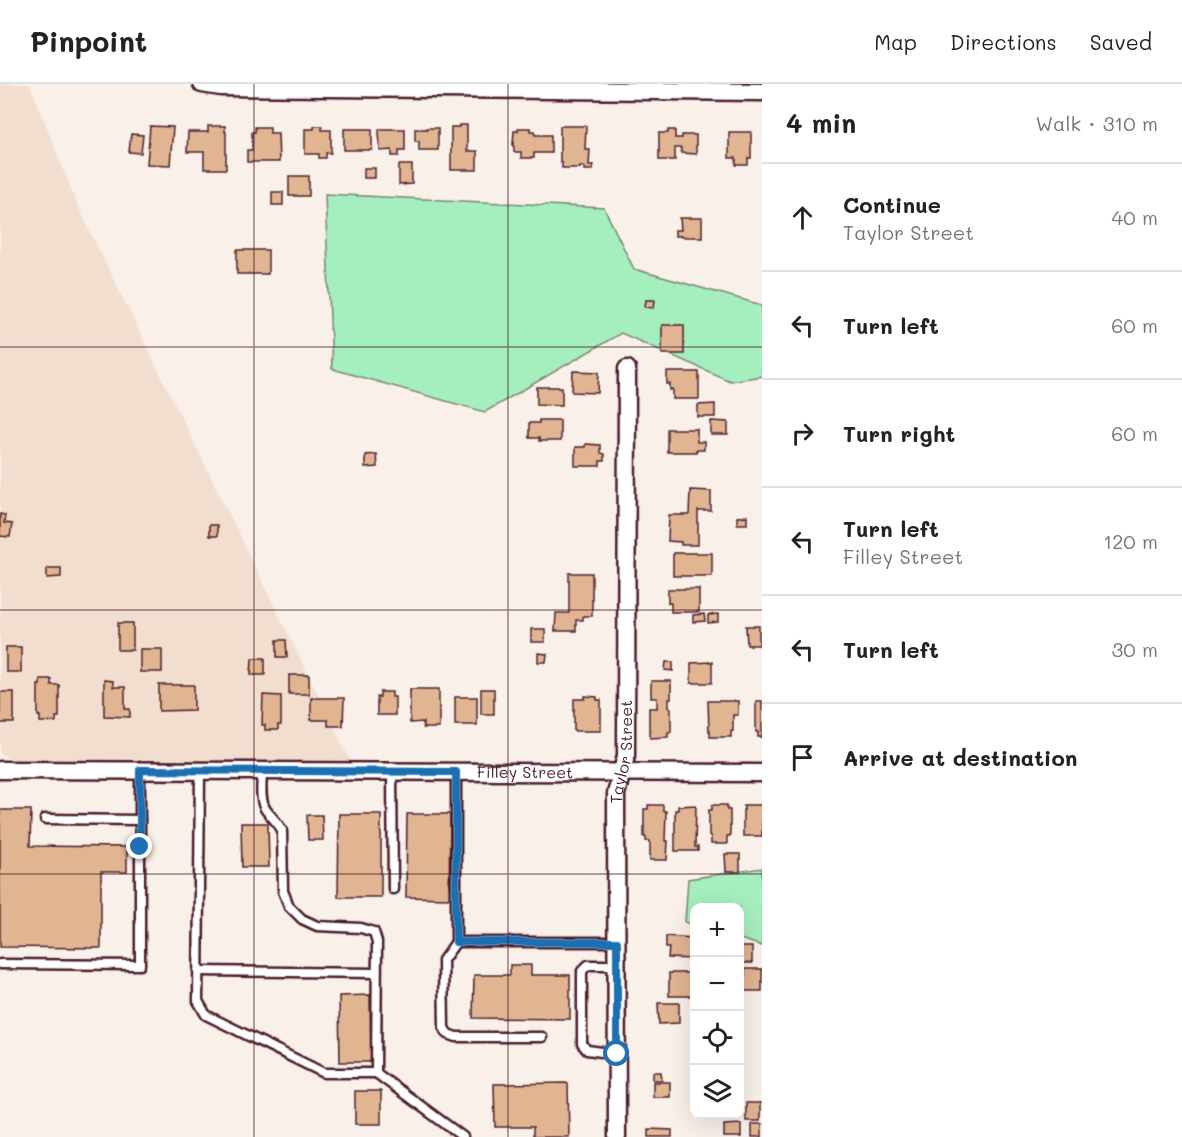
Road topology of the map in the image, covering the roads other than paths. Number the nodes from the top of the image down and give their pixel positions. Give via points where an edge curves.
1 (201, 84) edge
2 (762, 92) edge
3 (627, 369) dead end
4 (0, 770) edge
5 (140, 770) junction
6 (200, 770) junction
7 (262, 771) junction
8 (392, 772) junction
9 (456, 772) junction
10 (622, 772) junction
11 (762, 773) edge
12 (45, 819) dead end
13 (140, 820) junction
14 (393, 889) dead end
15 (456, 942) junction
16 (617, 942) junction
17 (0, 964) edge
18 (617, 965) junction
19 (198, 971) junction
20 (376, 973) junction
21 (542, 1037) dead end
22 (617, 1054) junction
23 (376, 1073) junction
24 (463, 1137) edge
25 (617, 1137) edge

1 - 2 street
3 - 10 street, Taylor Street via 626,756
4 - 5 street, Filley Street
5 - 6 street, Filley Street
5 - 13 lane
6 - 7 street, Filley Street
6 - 19 lane
7 - 8 street, Filley Street
7 - 20 lane via 262,802 282,830 283,891 289,906 302,919 317,926 374,932
8 - 9 street, Filley Street
8 - 14 lane
9 - 10 street, Filley Street
9 - 15 lane
10 - 11 street, Filley Street
10 - 16 street, Taylor Street via 616,794
12 - 13 lane
13 - 17 lane via 140,965
15 - 16 lane
15 - 21 lane via 443,960 444,1028 448,1034
16 - 18 street, Taylor Street
18 - 22 street, Taylor Street
18 - 22 lane via 588,965 582,971 582,1044 587,1050
19 - 20 lane
19 - 23 lane via 198,1001 206,1015 324,1073
20 - 23 lane
22 - 25 street, Taylor Street
23 - 24 lane

